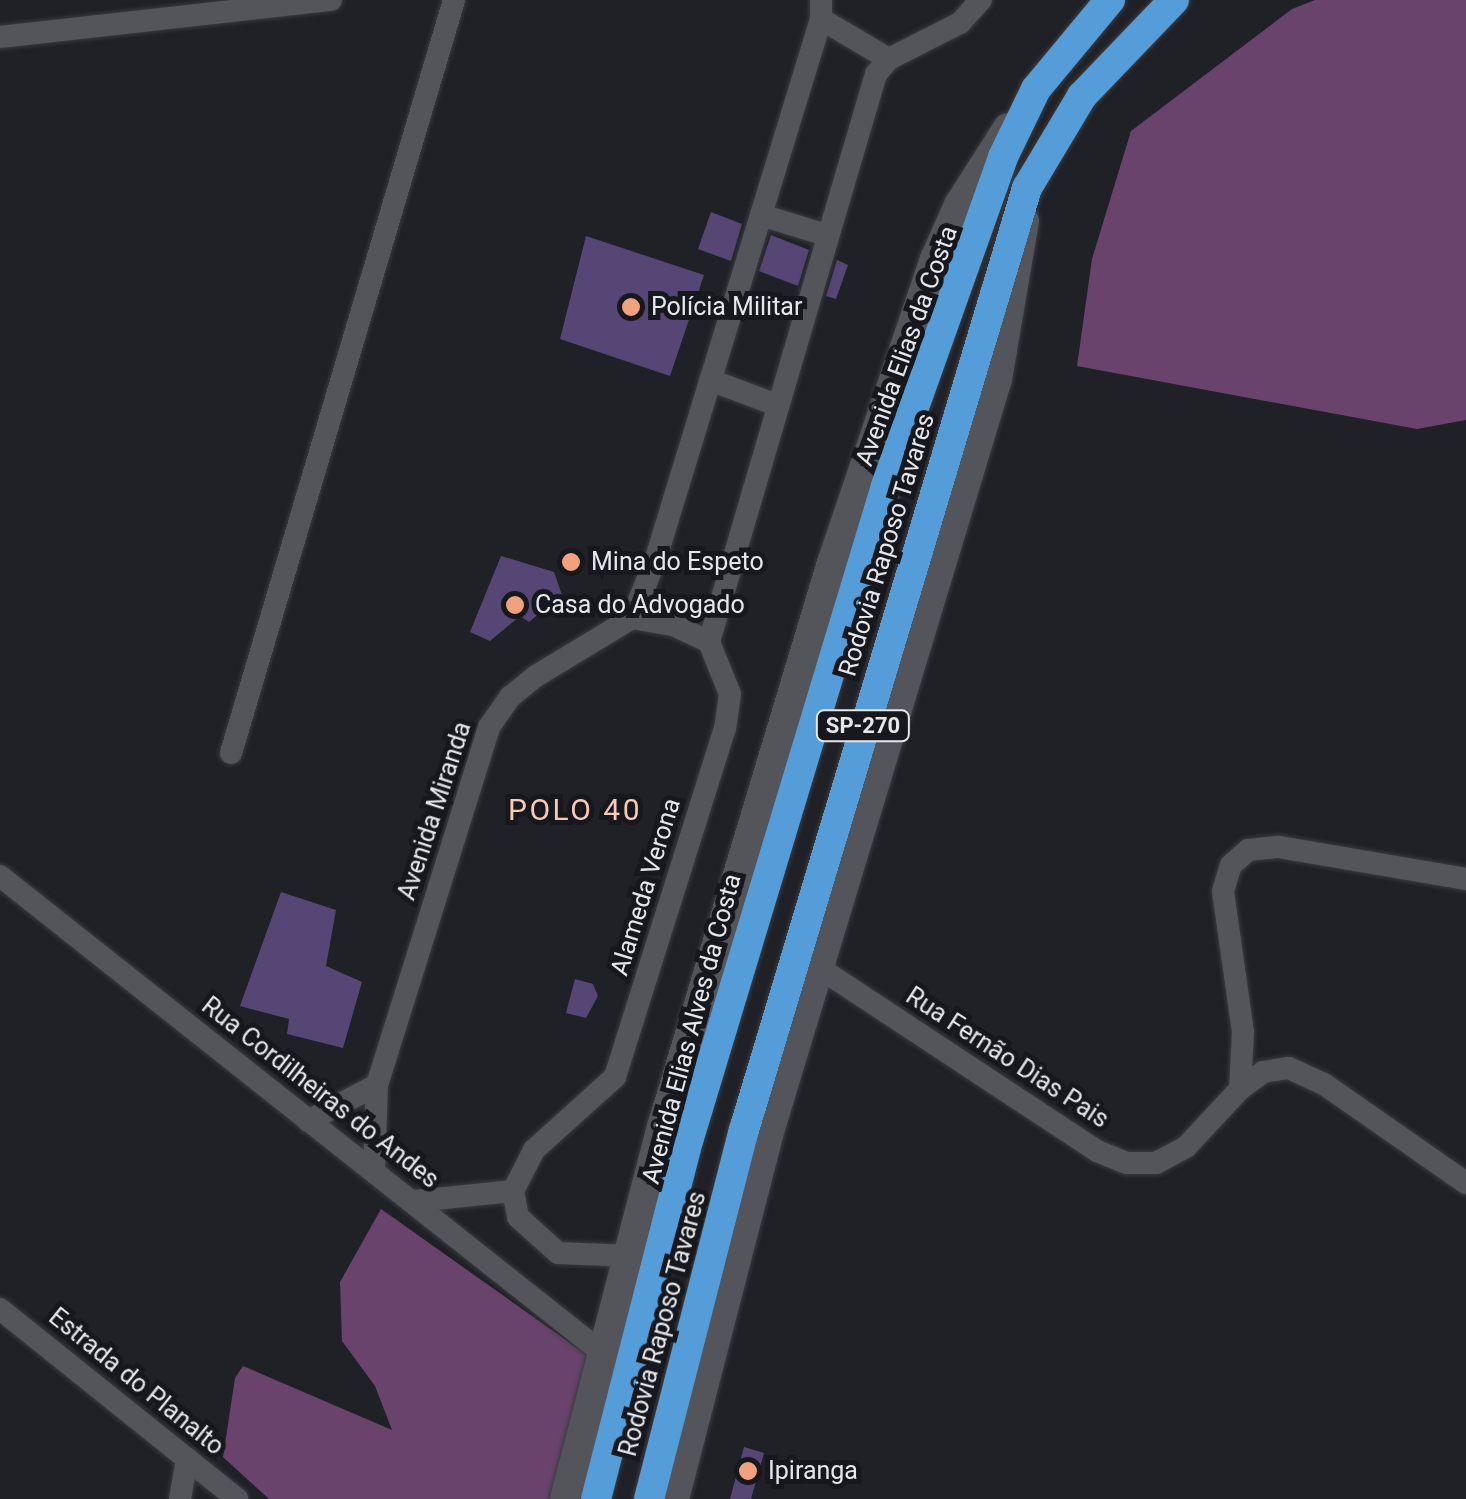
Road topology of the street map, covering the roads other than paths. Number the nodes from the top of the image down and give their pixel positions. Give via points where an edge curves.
1 (331, 0) edge
2 (454, 0) edge
3 (981, 0) edge
4 (1110, 0) edge
5 (1174, 0) edge
6 (821, 10) edge
7 (0, 36) edge
8 (889, 58) junction
9 (1036, 89) junction
10 (1027, 188) junction
11 (760, 214) junction
12 (826, 235) junction
13 (710, 380) junction
14 (777, 404) junction
15 (832, 563) joint
16 (632, 618) junction
17 (709, 642) junction
18 (231, 753) dead end
19 (0, 876) edge
20 (1466, 879) edge
21 (818, 967) junction
22 (377, 1085) junction
23 (1240, 1089) junction
24 (308, 1121) junction
25 (374, 1171) junction
26 (1466, 1183) edge
27 (512, 1191) junction
28 (415, 1201) junction
29 (632, 1256) junction
30 (0, 1309) edge
31 (604, 1355) junction
32 (187, 1460) junction
33 (180, 1499) edge
34 (237, 1499) edge
35 (565, 1499) edge
36 (596, 1499) edge
37 (649, 1499) edge
38 (674, 1499) edge

1 - 7 street
2 - 18 street
3 - 8 street via 937,38
4 - 9 highway, Rodovia Raposo Tavares / SP-270
5 - 10 highway, Rodovia Raposo Tavares / SP-270 via 1082,96
6 - 8 street
6 - 11 street
8 - 12 street via 865,102
9 - 15 main road, Avenida Elias da Costa via 967,192 935,259
9 - 36 highway, Rodovia Raposo Tavares / SP-270 via 982,210 830,658 686,1148
10 - 21 main road via 1022,254 997,379
10 - 37 highway, Rodovia Raposo Tavares / SP-270 via 755,1094
11 - 12 street
11 - 13 street
12 - 14 street
13 - 14 street
13 - 16 street
14 - 17 street
15 - 29 main road, Avenida Elias Alves da Costa via 742,850
16 - 17 street via 673,625
16 - 22 street, Avenida Miranda via 536,676 489,727
17 - 27 street, Alameda Verona via 730,694 725,728 615,1077 534,1150
19 - 24 street, Rua Cordilheiras do Andes
20 - 23 street via 1279,847 1248,850 1232,865 1223,892 1243,1032
21 - 23 street, Rua Fernão Dias Pais via 1127,1164 1156,1163 1186,1148
21 - 38 main road
22 - 24 street
22 - 25 street, Avenida Miranda
23 - 26 street, Rua Fernão Dias Pais via 1263,1072 1288,1068 1324,1084
24 - 25 street, Rua Cordilheiras do Andes
25 - 28 street, Rua Cordilheiras do Andes
27 - 28 street
27 - 29 street via 518,1217 558,1253
28 - 31 street, Rua Cordilheiras do Andes
29 - 31 main road, Avenida Elias Alves da Costa
30 - 32 street, Estrada do Planalto
31 - 35 main road, Avenida Elias Alves da Costa
32 - 33 street
32 - 34 street, Estrada do Planalto

